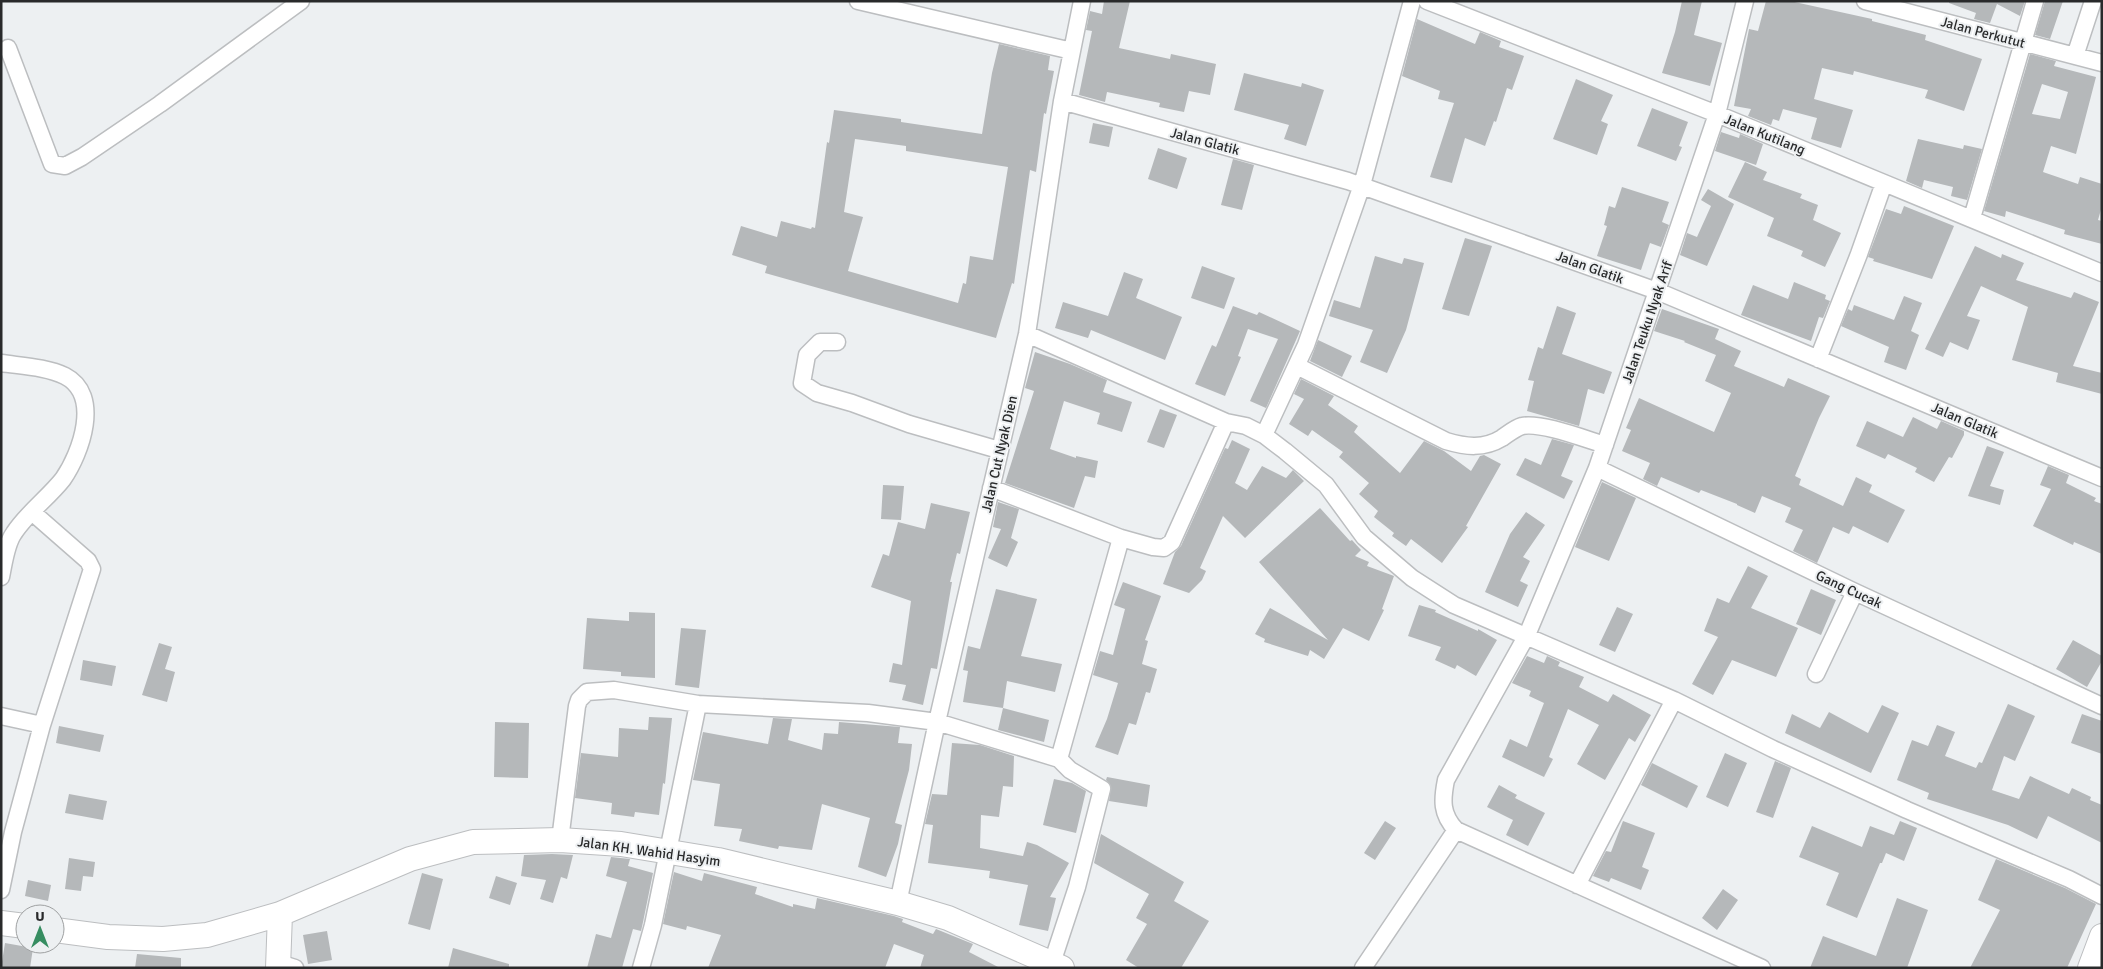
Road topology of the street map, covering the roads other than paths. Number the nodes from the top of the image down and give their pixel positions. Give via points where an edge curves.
1 (301, 1) edge
2 (858, 1) edge
3 (1082, 1) edge
4 (1412, 1) edge
5 (1427, 1) edge
6 (1745, 1) edge
7 (1865, 1) edge
8 (2035, 1) edge
9 (2093, 1) edge
10 (2022, 43) junction
11 (8, 48) dead end
12 (1072, 51) junction
13 (2075, 56) junction
14 (2102, 63) edge
15 (1062, 102) junction
16 (1717, 114) junction
17 (1884, 183) junction
18 (1362, 185) junction
19 (1972, 218) junction
20 (2102, 273) edge
21 (1657, 291) junction
22 (1027, 334) junction
23 (837, 342) dead end
24 (1818, 359) junction
25 (1, 363) edge
26 (1297, 366) junction
27 (1226, 422) junction
28 (1264, 435) junction
29 (1605, 445) junction
30 (1000, 450) junction
31 (1597, 468) junction
32 (2102, 478) edge
33 (991, 488) junction
34 (32, 512) junction
35 (1121, 538) junction
36 (1, 577) edge
37 (1855, 592) junction
38 (1527, 635) junction
39 (1816, 674) dead end
40 (1674, 700) junction
41 (698, 704) junction
42 (2102, 706) edge
43 (1, 716) edge
44 (936, 722) junction
45 (42, 725) junction
46 (1059, 760) junction
47 (1456, 830) junction
48 (560, 840) junction
49 (667, 852) junction
50 (1577, 885) junction
51 (1, 890) edge
52 (2102, 896) edge
53 (898, 903) junction
54 (280, 914) junction
55 (1, 923) edge
56 (15, 925) edge
57 (65, 931) edge
58 (2102, 936) edge
59 (1057, 965) edge
60 (284, 966) edge
61 (641, 968) edge
62 (1363, 968) edge
63 (1762, 968) edge
64 (2090, 968) edge

1 - 11 street via 160,104 65,166 52,164
2 - 12 street
3 - 12 street, Jalan Cut Nyak Dien
4 - 18 street
5 - 16 street, Jalan Kutilang
6 - 16 street, Jalan Teuku Nyak Arif
7 - 10 street, Jalan Perkutut
8 - 10 street
9 - 13 street
10 - 13 street, Jalan Perkutut
10 - 19 street
12 - 15 street, Jalan Cut Nyak Dien
13 - 14 street, Jalan Perkutut
15 - 18 street, Jalan Glatik
15 - 22 street, Jalan Cut Nyak Dien
16 - 17 street, Jalan Kutilang
16 - 21 street, Jalan Teuku Nyak Arif
17 - 19 street, Jalan Kutilang
17 - 24 street
18 - 21 street, Jalan Glatik
18 - 26 street
19 - 20 street, Jalan Kutilang
21 - 24 street, Jalan Glatik
21 - 29 street, Jalan Teuku Nyak Arif
22 - 27 street
22 - 30 street, Jalan Cut Nyak Dien
23 - 30 street via 820,342 807,355 802,383 817,393
24 - 32 street, Jalan Glatik
25 - 34 street via 67,377 76,383 84,407 84,435 78,453 62,479
26 - 28 street
26 - 29 street via 1446,441 1468,446 1489,445 1522,426 1533,426
27 - 28 street via 1246,426
27 - 35 street via 1172,542 1164,548 1153,548
28 - 38 street via 1326,485 1364,537 1412,578 1454,605
29 - 31 street, Jalan Teuku Nyak Arif
30 - 33 street, Jalan Cut Nyak Dien
31 - 37 street, Gang Cucak
31 - 38 street, Jalan Teuku Nyak Arif
33 - 35 street
33 - 44 street, Jalan Cut Nyak Dien
34 - 36 street via 13,533
34 - 45 street via 88,561 92,569
35 - 46 street
37 - 39 street
37 - 42 street, Gang Cucak
38 - 40 street
38 - 47 street, Jalan Teuku Nyak Arif via 1446,780 1442,797 1447,820
40 - 50 street
40 - 52 street via 1772,749 2069,878
41 - 44 street via 868,713
41 - 48 street via 614,690 595,690 582,696 577,706
41 - 49 street
43 - 45 street
44 - 46 street
44 - 53 street, Jalan Cut Nyak Dien
45 - 51 street
46 - 59 street via 1101,787 1102,791
47 - 50 street
47 - 62 street
48 - 49 street, Jalan KH. Wahid Hasyim via 622,844
48 - 54 street, Jalan KH. Wahid Hasyim via 472,842 410,859
49 - 53 street, Jalan KH. Wahid Hasyim via 718,860
49 - 61 street
50 - 63 street
53 - 59 street, Jalan KH. Wahid Hasyim via 948,918
54 - 57 street, Jalan KH. Wahid Hasyim via 207,935 163,939
54 - 60 street
55 - 56 street
58 - 64 street

